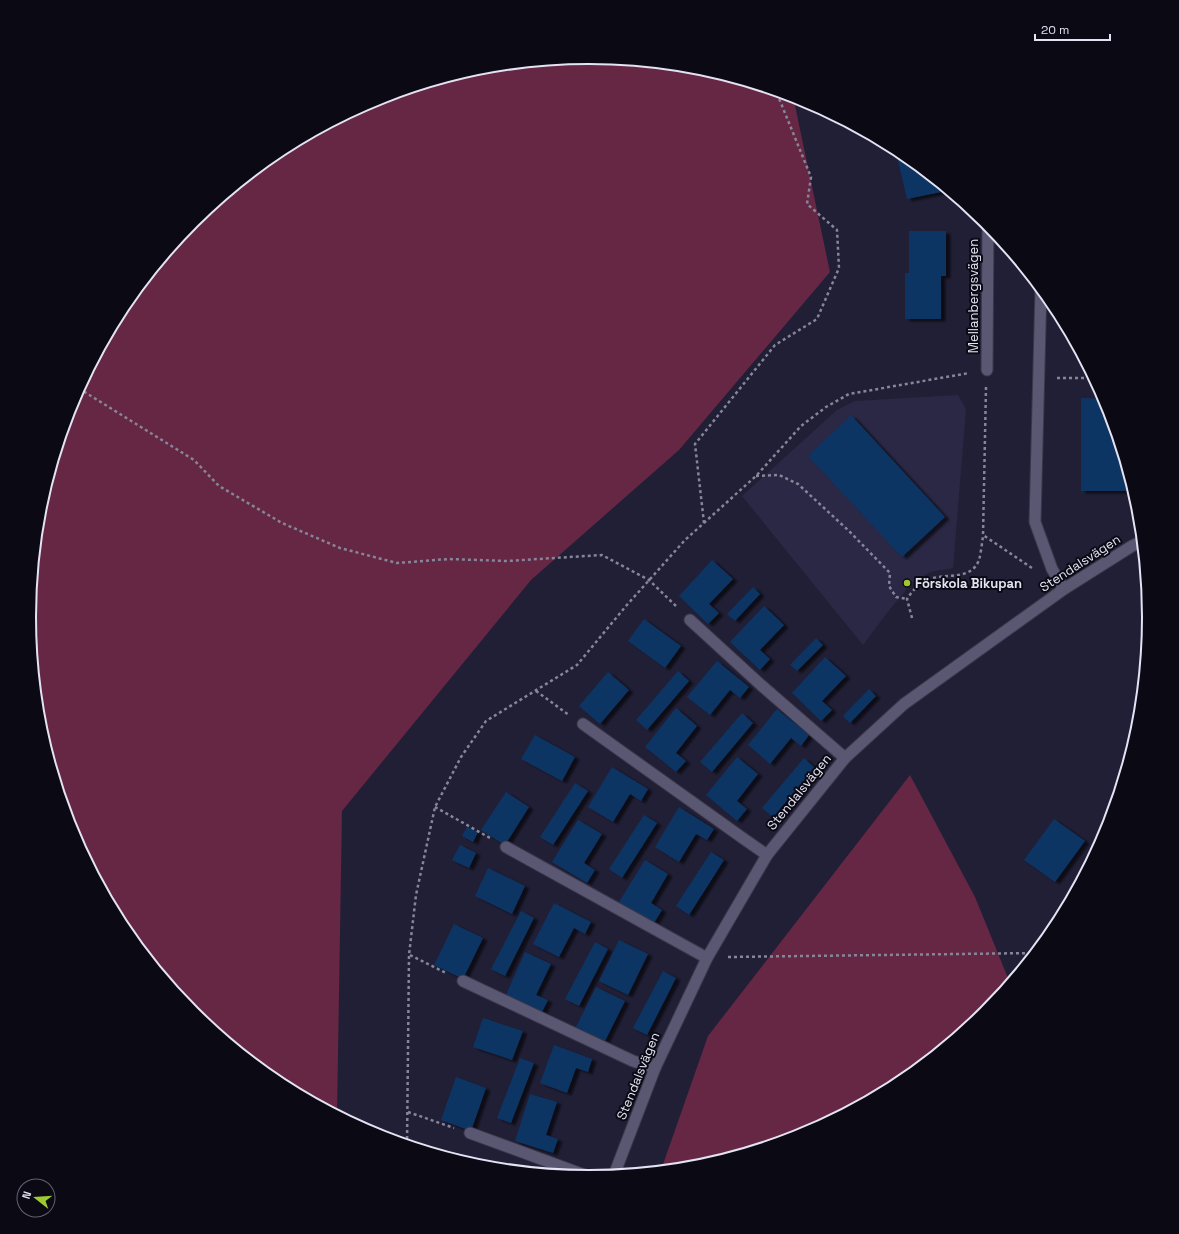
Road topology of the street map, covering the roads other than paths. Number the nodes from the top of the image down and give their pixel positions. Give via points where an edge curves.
1 (988, 233) edge
2 (1040, 295) edge
3 (987, 370) road end
4 (1138, 544) edge
5 (1064, 589) junction
6 (690, 620) road end
7 (583, 724) road end
8 (845, 758) junction
9 (506, 848) road end
10 (767, 855) junction
11 (707, 958) junction
12 (463, 982) road end
13 (655, 1068) junction
14 (470, 1133) road end
15 (569, 1169) edge
16 (616, 1169) edge

1 - 3 street, Mellanbergsvägen
2 - 5 street via 1035,522 1052,569
4 - 5 street, Stendalsvägen
5 - 8 street, Stendalsvägen via 904,704
6 - 8 street
7 - 10 street
8 - 10 street, Stendalsvägen
9 - 11 street
10 - 11 street, Stendalsvägen
11 - 13 street, Stendalsvägen
12 - 13 street via 633,1061
13 - 16 street, Stendalsvägen
14 - 15 street

